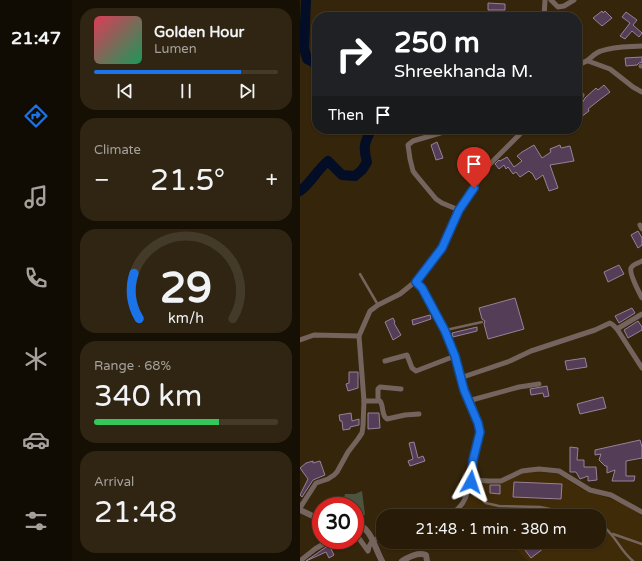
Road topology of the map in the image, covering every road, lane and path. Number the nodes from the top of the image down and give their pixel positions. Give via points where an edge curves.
1 (545, 0) edge
2 (551, 0) edge
3 (574, 0) edge
4 (544, 12) edge
5 (642, 47) edge
6 (588, 61) junction
7 (582, 63) edge
8 (642, 92) edge
9 (437, 134) edge
10 (520, 134) edge
11 (459, 210) junction
12 (642, 261) edge
13 (360, 274) dead end
14 (416, 282) junction
15 (642, 298) edge
16 (378, 305) junction
17 (642, 314) edge
18 (482, 322) dead end
19 (617, 329) junction
20 (445, 331) junction
21 (359, 336) junction
22 (300, 340) edge
23 (455, 356) junction
24 (385, 361) dead end
25 (642, 368) edge
26 (460, 378) junction
27 (539, 384) dead end
28 (401, 389) dead end
29 (378, 400) junction
30 (364, 401) junction
31 (468, 401) junction
32 (419, 414) dead end
33 (471, 481) junction
34 (300, 509) edge
35 (458, 509) edge
36 (551, 509) edge
37 (642, 512) edge
38 (312, 515) edge
39 (364, 527) edge
40 (606, 528) edge
41 (613, 534) junction
42 (376, 539) edge
43 (372, 540) junction
44 (642, 544) edge
45 (364, 545) edge
46 (315, 549) edge
47 (300, 561) edge
48 (382, 561) edge
49 (402, 561) edge
50 (427, 561) edge
51 (633, 561) edge

1 - 4 street
2 - 3 street via 558,7
5 - 6 street via 621,46 600,51
6 - 7 street
6 - 8 street via 610,69
9 - 11 street via 408,145 413,171 436,199
10 - 11 street via 488,166
11 - 14 street via 442,248
12 - 15 street via 631,269 631,273
13 - 16 lane
14 - 16 street
14 - 20 street via 422,288
16 - 21 street via 370,311
17 - 19 street
18 - 20 lane
19 - 25 street
19 - 26 street via 610,323 606,324 531,351 510,362
20 - 23 street
21 - 22 street via 314,335
21 - 30 street
23 - 24 street via 416,370 412,368 407,355
23 - 26 street
26 - 31 street
27 - 31 street
28 - 29 street via 380,387
29 - 30 street
29 - 32 street via 382,403 387,419
30 - 34 street via 363,426 358,439 334,475 316,483
31 - 33 street via 480,432
33 - 35 street
33 - 36 lane via 479,497 486,503
33 - 37 street via 501,481 530,470 559,471 590,490 610,495
34 - 38 street
39 - 43 street
40 - 41 lane
41 - 44 lane
41 - 51 lane
42 - 43 street
43 - 45 street via 368,551
43 - 48 street
46 - 47 street
49 - 50 street via 420,554 426,555

